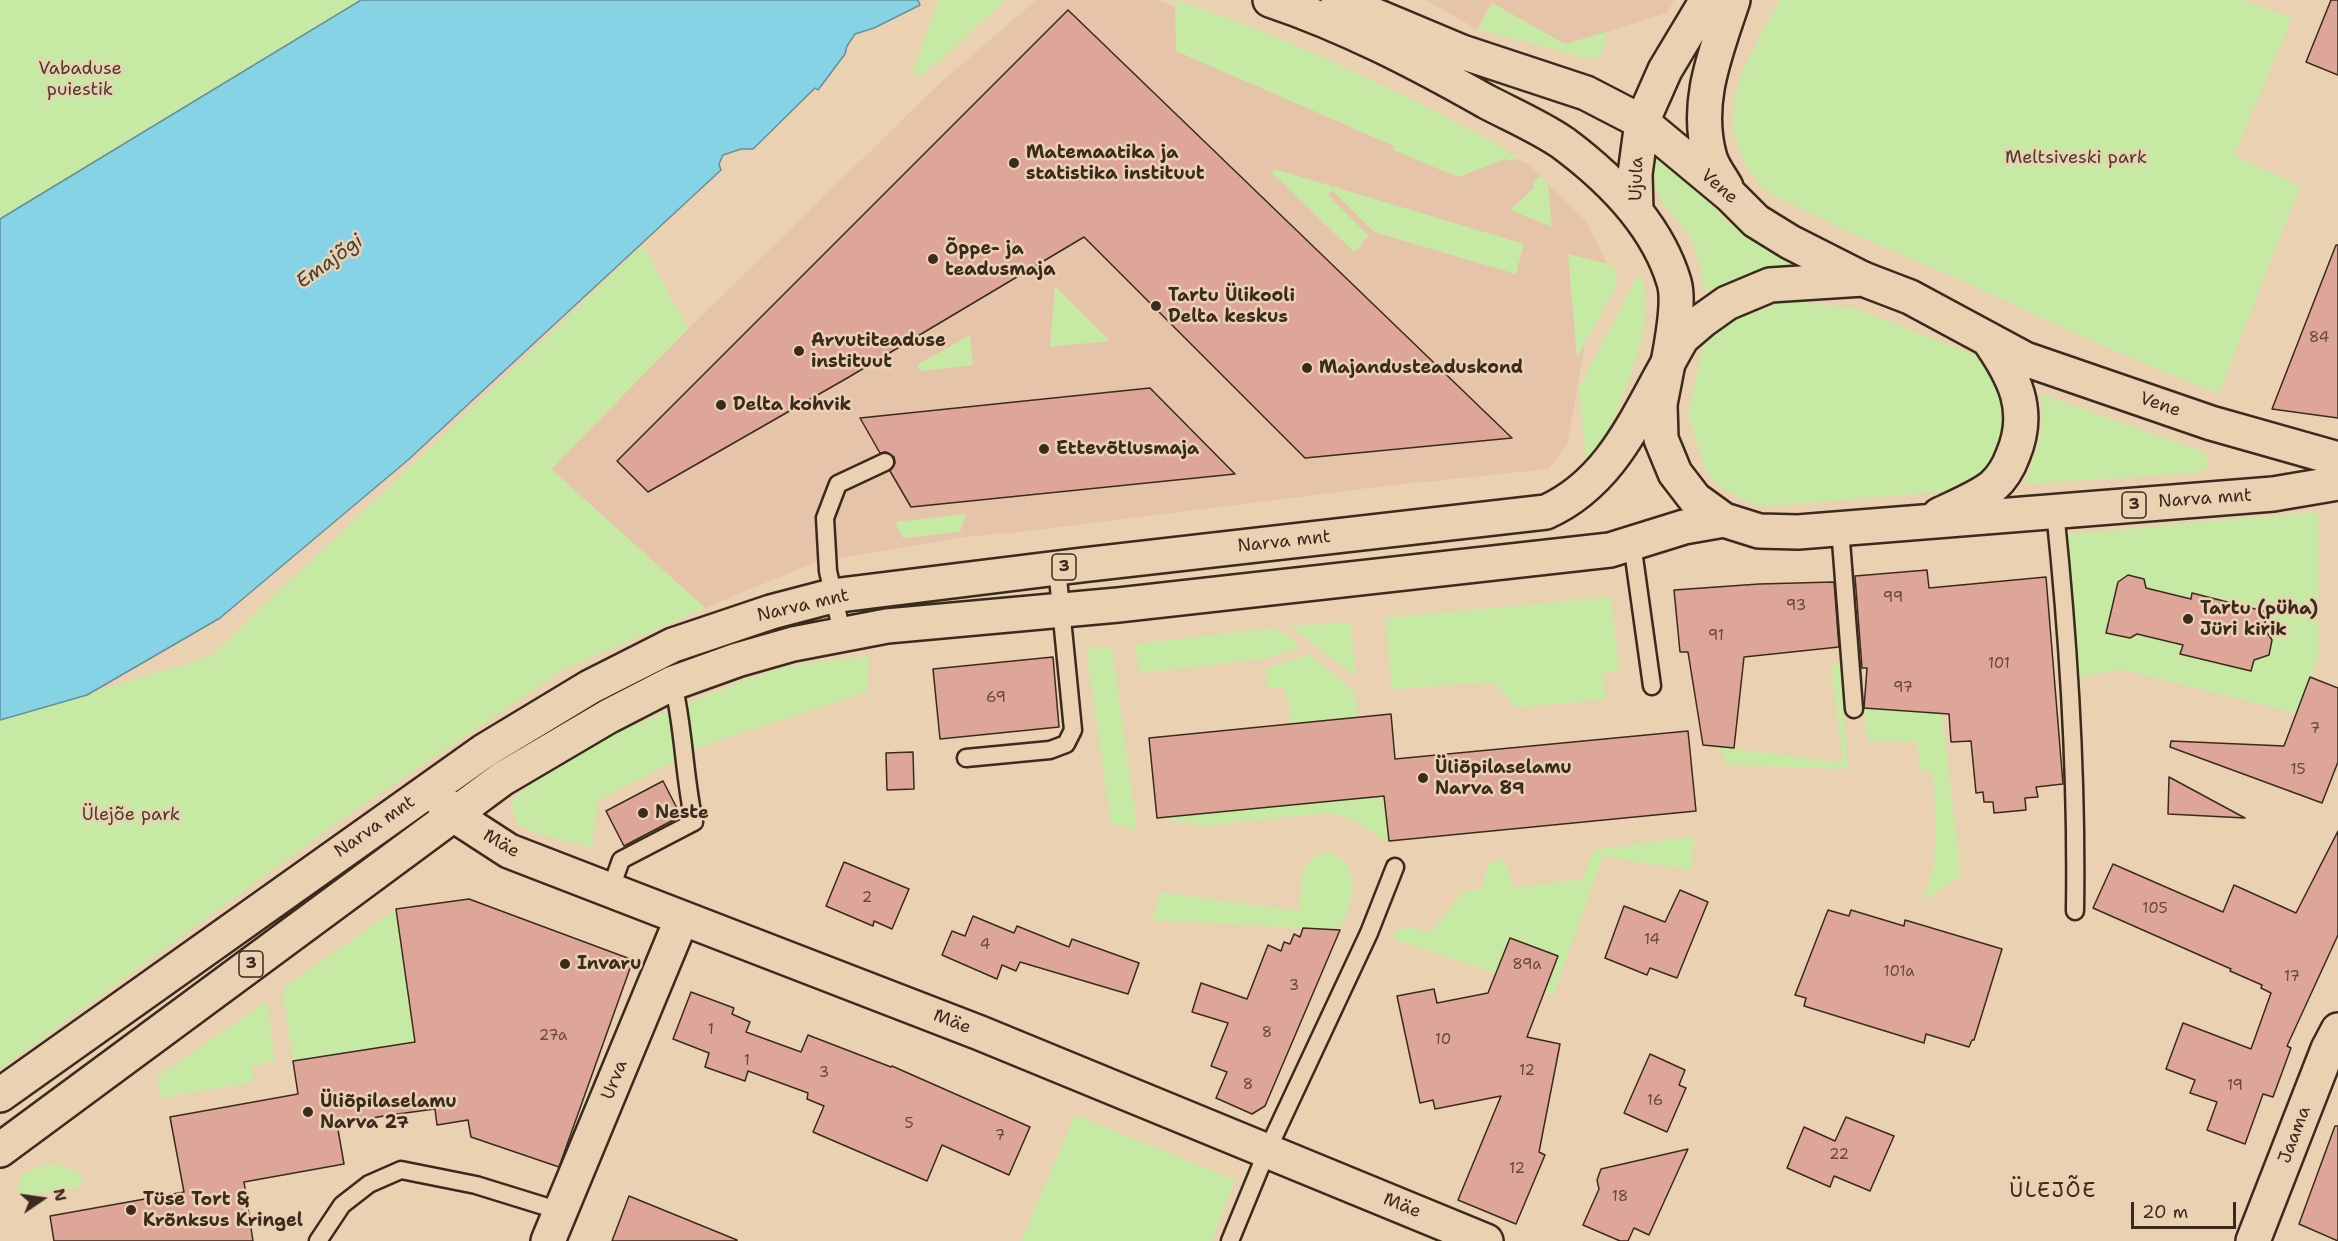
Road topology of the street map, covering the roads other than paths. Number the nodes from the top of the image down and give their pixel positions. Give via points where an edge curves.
1 (1270, 0) edge
2 (1338, 0) edge
3 (1707, 0) edge
4 (1733, 0) edge
5 (1642, 122) junction
6 (1731, 196) junction
7 (1636, 210) junction
8 (1863, 279) junction
9 (1987, 337) junction
10 (1668, 363) junction
11 (2338, 459) edge
12 (885, 462) dead end
13 (2338, 483) edge
14 (2055, 511) junction
15 (1724, 520) junction
16 (1929, 520) junction
17 (1840, 528) junction
18 (1632, 543) junction
19 (1057, 568) junction
20 (832, 596) junction
21 (1061, 610) junction
22 (842, 633) junction
23 (673, 683) junction
24 (1652, 686) dead end
25 (1854, 709) dead end
26 (966, 758) dead end
27 (431, 788) junction
28 (452, 814) junction
29 (1395, 867) dead end
30 (610, 891) junction
31 (2075, 911) dead end
32 (682, 918) junction
33 (2338, 1029) edge
34 (0, 1095) edge
35 (0, 1150) edge
36 (1267, 1151) junction
37 (560, 1211) junction
38 (318, 1241) edge
39 (548, 1241) edge
40 (1230, 1241) edge
41 (1486, 1241) edge
42 (2253, 1241) edge

1 - 7 main road via 1359,36 1435,73 1562,143
2 - 5 main road, Vene via 1462,52 1586,93
3 - 5 main road, Ujula via 1665,70
4 - 6 main road via 1706,86 1703,125 1710,160
5 - 6 main road, Vene
5 - 7 main road, Ujula via 1635,174
6 - 8 main road, Vene via 1755,221
7 - 10 main road, Ujula via 1662,249 1675,285 1674,330
8 - 9 main road, Vene via 1910,297
8 - 10 main road, Narva mnt via 1770,285 1727,303 1682,338
9 - 11 main road, Vene via 2025,359 2211,423
9 - 16 main road via 2005,362 2022,406 2020,440 2009,466 1993,487
10 - 15 main road, Ujula via 1660,404 1661,439 1675,473 1695,499
10 - 19 main road, Narva mnt / 3 via 1612,460 1587,488 1546,512
12 - 20 lane via 838,484 825,518
13 - 14 main road, Narva mnt / 3 via 2273,494
14 - 16 main road, Narva mnt / 3
14 - 31 lane via 2070,690
15 - 17 main road, Narva mnt via 1759,531
15 - 18 main road, Narva mnt / 3
16 - 17 main road, Narva mnt
17 - 25 lane
18 - 21 main road, Narva mnt / 3 via 1610,550
18 - 24 lane
19 - 20 main road, Narva mnt / 3
19 - 21 lane
20 - 22 lane
20 - 27 main road, Narva mnt / 3 via 674,645 590,687
21 - 22 main road, Narva mnt / 3
21 - 26 lane via 1073,730 1066,744 1050,750
22 - 23 main road, Narva mnt / 3 via 737,660
23 - 28 main road, Narva mnt / 3 via 552,748
23 - 30 lane via 694,822 621,860
27 - 28 main road, Mäe
27 - 34 main road, Narva mnt / 3
28 - 30 main road, Mäe via 509,851
28 - 35 main road, Narva mnt / 3
29 - 36 lane via 1369,933
30 - 32 main road, Mäe
32 - 36 main road, Mäe via 980,1033
32 - 37 main road, Urva
33 - 42 main road, Jaama
36 - 40 lane
36 - 41 main road, Mäe
37 - 38 lane via 476,1185 401,1170 369,1184 342,1205
37 - 39 main road, Urva

